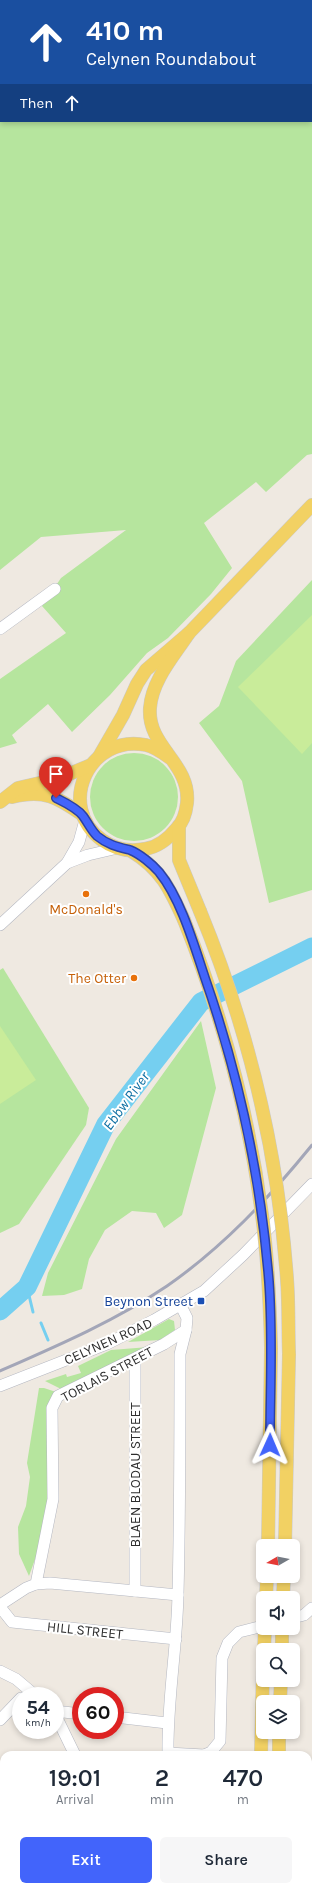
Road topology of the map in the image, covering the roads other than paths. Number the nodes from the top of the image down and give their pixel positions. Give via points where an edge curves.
1 (312, 505) edge
2 (55, 589) dead end
3 (0, 629) edge
4 (189, 633) junction
5 (100, 755) junction
6 (170, 758) junction
7 (90, 765) junction
8 (2, 800) edge
9 (84, 817) junction
10 (179, 826) junction
11 (118, 848) junction
12 (131, 851) junction
13 (67, 863) junction
14 (0, 925) edge
15 (312, 1184) edge
16 (181, 1306) junction
17 (186, 1330) junction
18 (134, 1359) junction
19 (0, 1386) edge
20 (268, 1539) edge
21 (285, 1539) edge
22 (36, 1584) junction
23 (135, 1591) junction
24 (178, 1595) junction
25 (0, 1606) edge
26 (256, 1629) edge
27 (176, 1639) junction
28 (0, 1671) edge
29 (22, 1687) edge
30 (263, 1687) edge
31 (12, 1709) edge
32 (124, 1719) edge
33 (0, 1720) edge
34 (168, 1723) junction
35 (64, 1730) edge
36 (279, 1739) edge
37 (74, 1751) edge
38 (168, 1751) edge
39 (212, 1751) edge
40 (261, 1751) edge
41 (280, 1751) edge

1 - 4 main road
2 - 3 street
4 - 5 main road via 143,674
4 - 6 main road via 156,684 150,707 153,730
5 - 6 main road via 118,746 138,744 153,747
5 - 7 main road
6 - 10 main road via 181,772 187,788 187,808
7 - 8 main road via 61,777 18,788
7 - 9 main road via 81,788
8 - 9 main road via 31,793 50,795
9 - 11 main road via 96,835
9 - 13 street via 79,842
10 - 12 main road via 171,836 156,846
10 - 21 main road, bridge via 180,860 240,1025 255,1076 273,1164 287,1279 289,1354
11 - 12 main road
11 - 13 street
12 - 20 main road, bridge via 158,871 184,920 224,1035 246,1124 262,1214 269,1282 271,1348
13 - 14 street
15 - 16 street, CELYNEN ROAD via 243,1255 204,1291
16 - 17 street via 187,1318
16 - 19 street, CELYNEN ROAD via 107,1344
17 - 18 street, TORLAIS STREET
17 - 24 street via 180,1354
18 - 22 street, TORLAIS STREET via 58,1396 52,1408 53,1499
18 - 23 street, BLAEN BLODAU STREET
22 - 23 street
22 - 25 street
23 - 24 street
24 - 27 street
25 - 27 street, HILL STREET via 12,1622
26 - 39 street via 239,1632 228,1643 222,1658 220,1741
27 - 34 street
28 - 29 street via 16,1679
30 - 40 main road
31 - 33 street
32 - 34 street
34 - 38 street
35 - 37 street
36 - 41 main road

